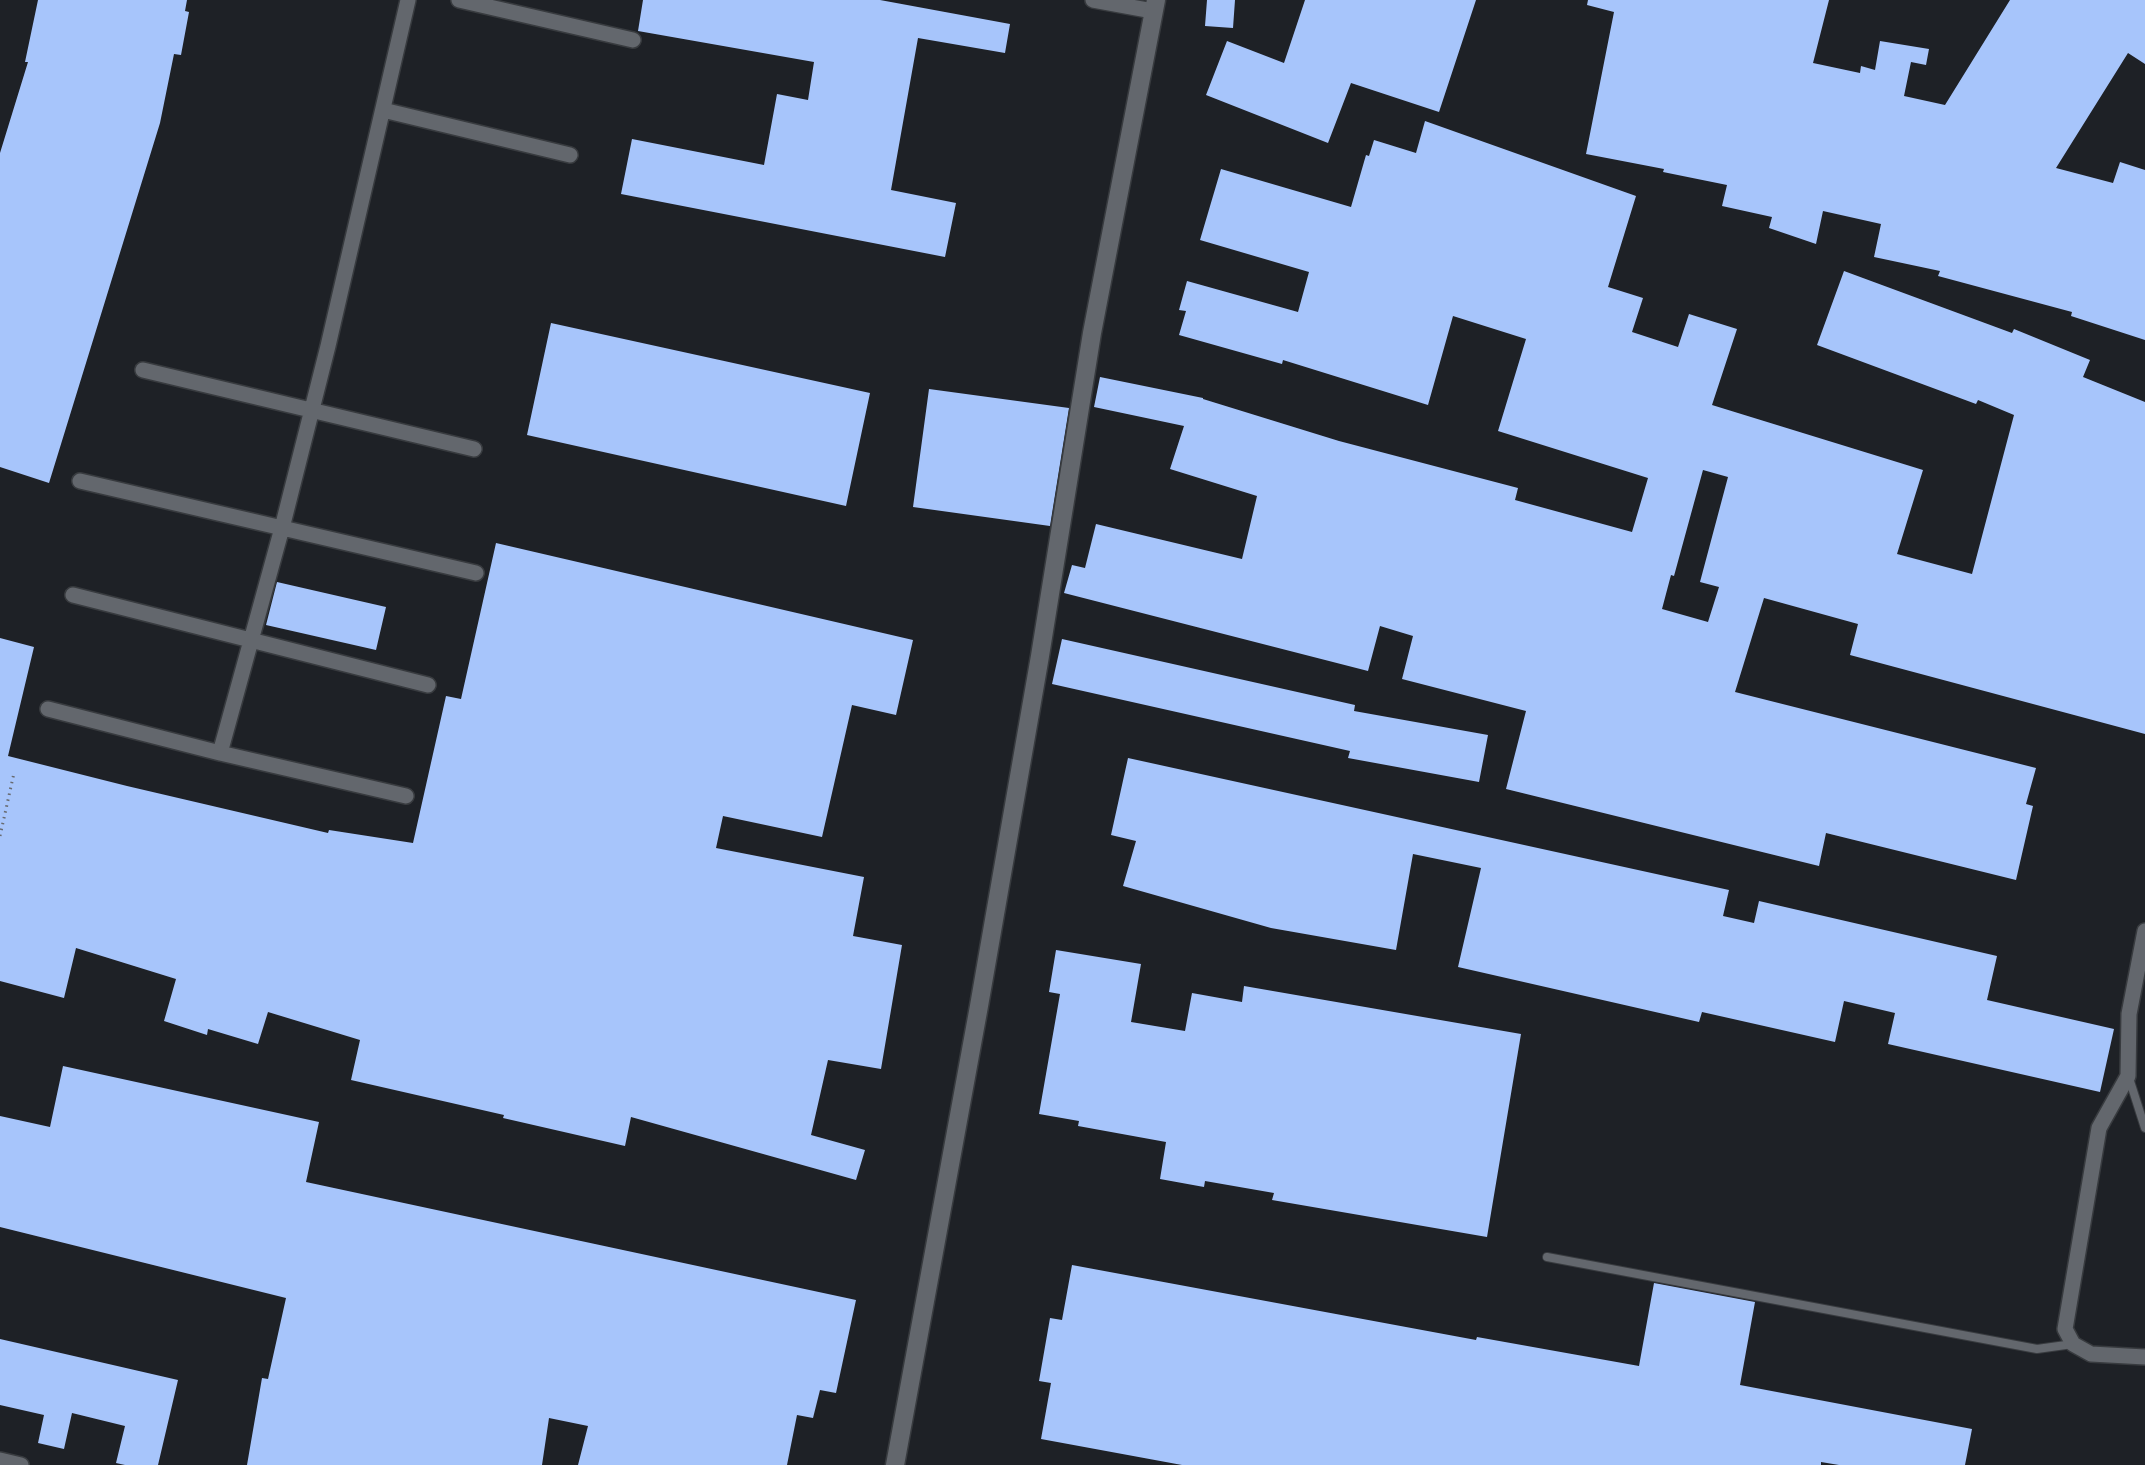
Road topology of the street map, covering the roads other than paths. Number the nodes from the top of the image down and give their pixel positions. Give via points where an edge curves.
1 (392, 0) edge
2 (459, 0) edge
3 (1093, 0) edge
4 (408, 2) edge
5 (1155, 5) edge
6 (633, 40) dead end
7 (383, 110) junction
8 (570, 155) dead end
9 (143, 370) dead end
10 (312, 410) junction
11 (474, 449) dead end
12 (80, 481) dead end
13 (282, 528) junction
14 (476, 573) dead end
15 (73, 595) dead end
16 (251, 640) junction
17 (428, 685) dead end
18 (48, 709) dead end
19 (220, 753) junction
20 (406, 796) dead end
21 (2145, 932) edge
22 (2128, 1076) junction
23 (2145, 1128) edge
24 (1547, 1257) dead end
25 (2073, 1344) junction
26 (2145, 1357) edge
27 (0, 1460) edge
28 (21, 1465) edge
29 (895, 1465) edge

1 - 4 street
2 - 6 street
3 - 5 street
4 - 7 street
5 - 29 street via 1092,333 1042,644
7 - 8 street
7 - 10 street
9 - 10 street
10 - 11 street
10 - 13 street
12 - 13 street
13 - 14 street
13 - 16 street
15 - 16 street
16 - 17 street
16 - 19 street
18 - 19 street
19 - 20 street
21 - 22 street via 2129,1014
22 - 23 lane
22 - 25 street via 2099,1128 2065,1329
24 - 25 lane via 2037,1349
25 - 26 street via 2091,1354
27 - 28 street

